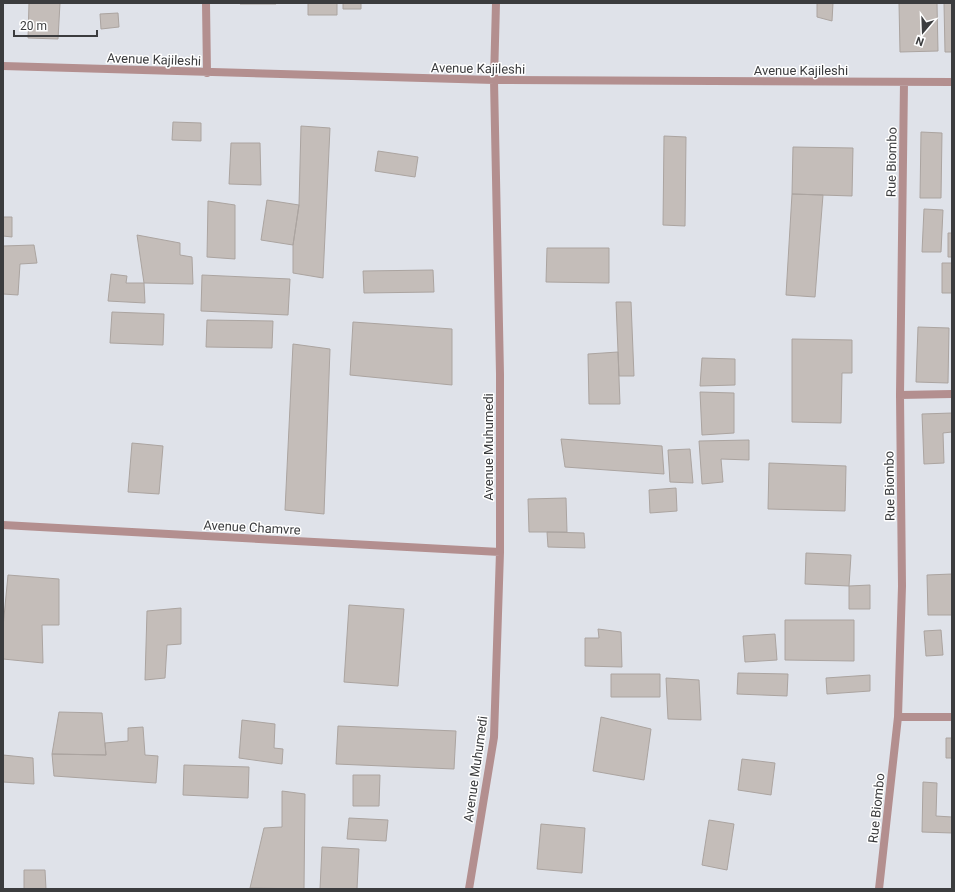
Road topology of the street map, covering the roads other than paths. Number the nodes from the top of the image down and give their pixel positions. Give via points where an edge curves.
1 (206, 3) edge
2 (496, 3) edge
3 (3, 66) edge
4 (207, 73) junction
5 (494, 80) junction
6 (904, 82) junction
7 (952, 82) edge
8 (952, 394) edge
9 (900, 395) junction
10 (3, 525) edge
11 (500, 552) junction
12 (898, 716) junction
13 (952, 717) edge
14 (469, 889) edge
15 (879, 889) edge

1 - 4 street
2 - 5 street, Avenue Muhumedi
3 - 4 street, Avenue Kajileshi
4 - 5 street, Avenue Kajileshi
5 - 6 street, Avenue Kajileshi
5 - 11 street, Avenue Muhumedi via 500,374
6 - 7 street, Avenue Kajileshi
6 - 9 street, Rue Biombo
8 - 9 street
9 - 12 street, Rue Biombo via 902,586
10 - 11 street, Avenue Chamvre
11 - 14 street, Avenue Muhumedi via 494,737
12 - 13 street
12 - 15 street, Rue Biombo

